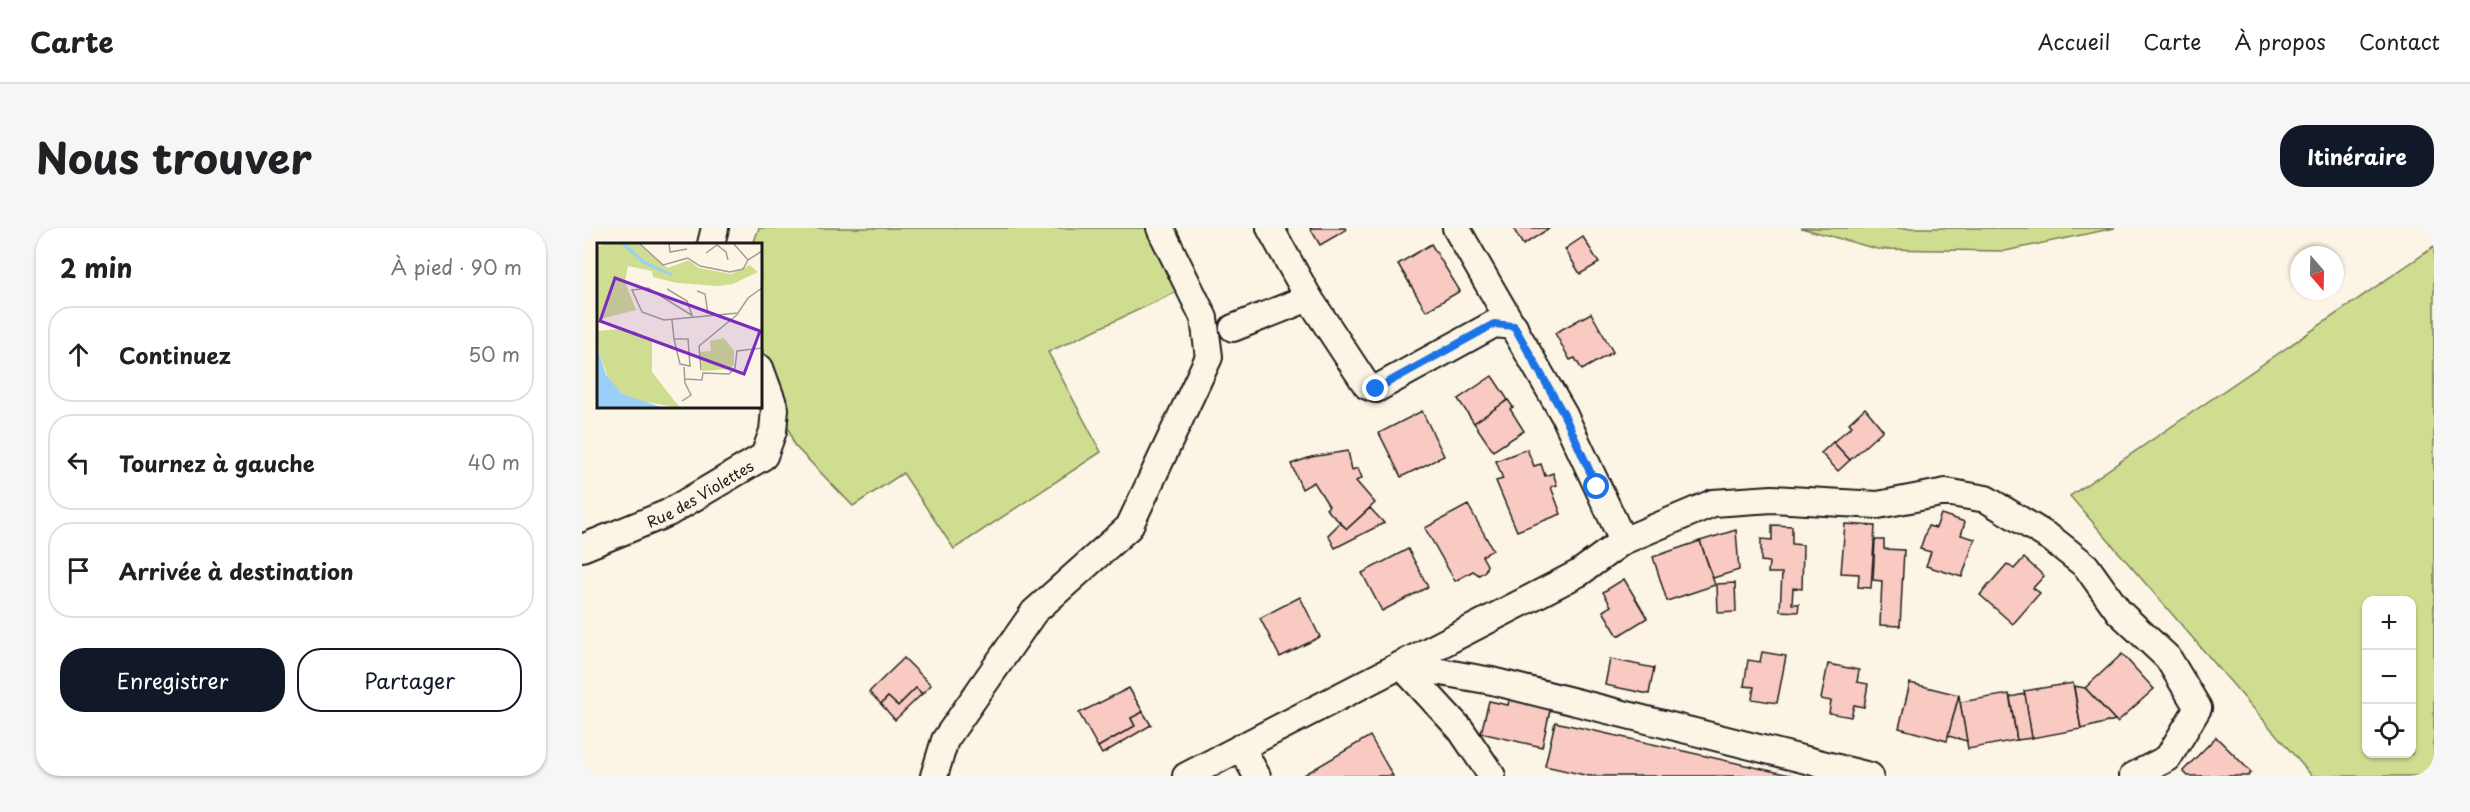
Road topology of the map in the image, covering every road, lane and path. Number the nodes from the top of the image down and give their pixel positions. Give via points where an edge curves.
1 (715, 228) edge
2 (1160, 228) edge
3 (1270, 228) edge
4 (1456, 228) edge
5 (711, 243) edge
6 (1309, 298) junction
7 (1514, 326) junction
8 (1233, 328) dead end
9 (762, 373) edge
10 (1623, 541) junction
11 (582, 548) edge
12 (1401, 664) junction
13 (1241, 747) junction
14 (2139, 775) edge
15 (934, 776) edge
16 (1186, 776) edge
17 (1257, 776) edge
18 (1492, 776) edge
19 (1870, 776) edge

1 - 5 street
2 - 15 street via 1204,318 1209,357 1129,527 1034,612 945,740
3 - 6 street
4 - 7 street
6 - 7 street via 1367,386 1376,389 1494,324
6 - 8 street
7 - 10 street via 1564,415
9 - 11 street, Rue des Violettes via 775,409 773,431 764,456 668,513
10 - 12 street via 1579,573
10 - 14 street via 1713,503 1772,499 1878,505 1946,492 1986,499 2052,539 2086,566 2119,612 2168,658 2198,708 2168,758
12 - 13 street
12 - 18 street via 1461,730
12 - 19 street via 1492,681
13 - 16 street
13 - 17 street

